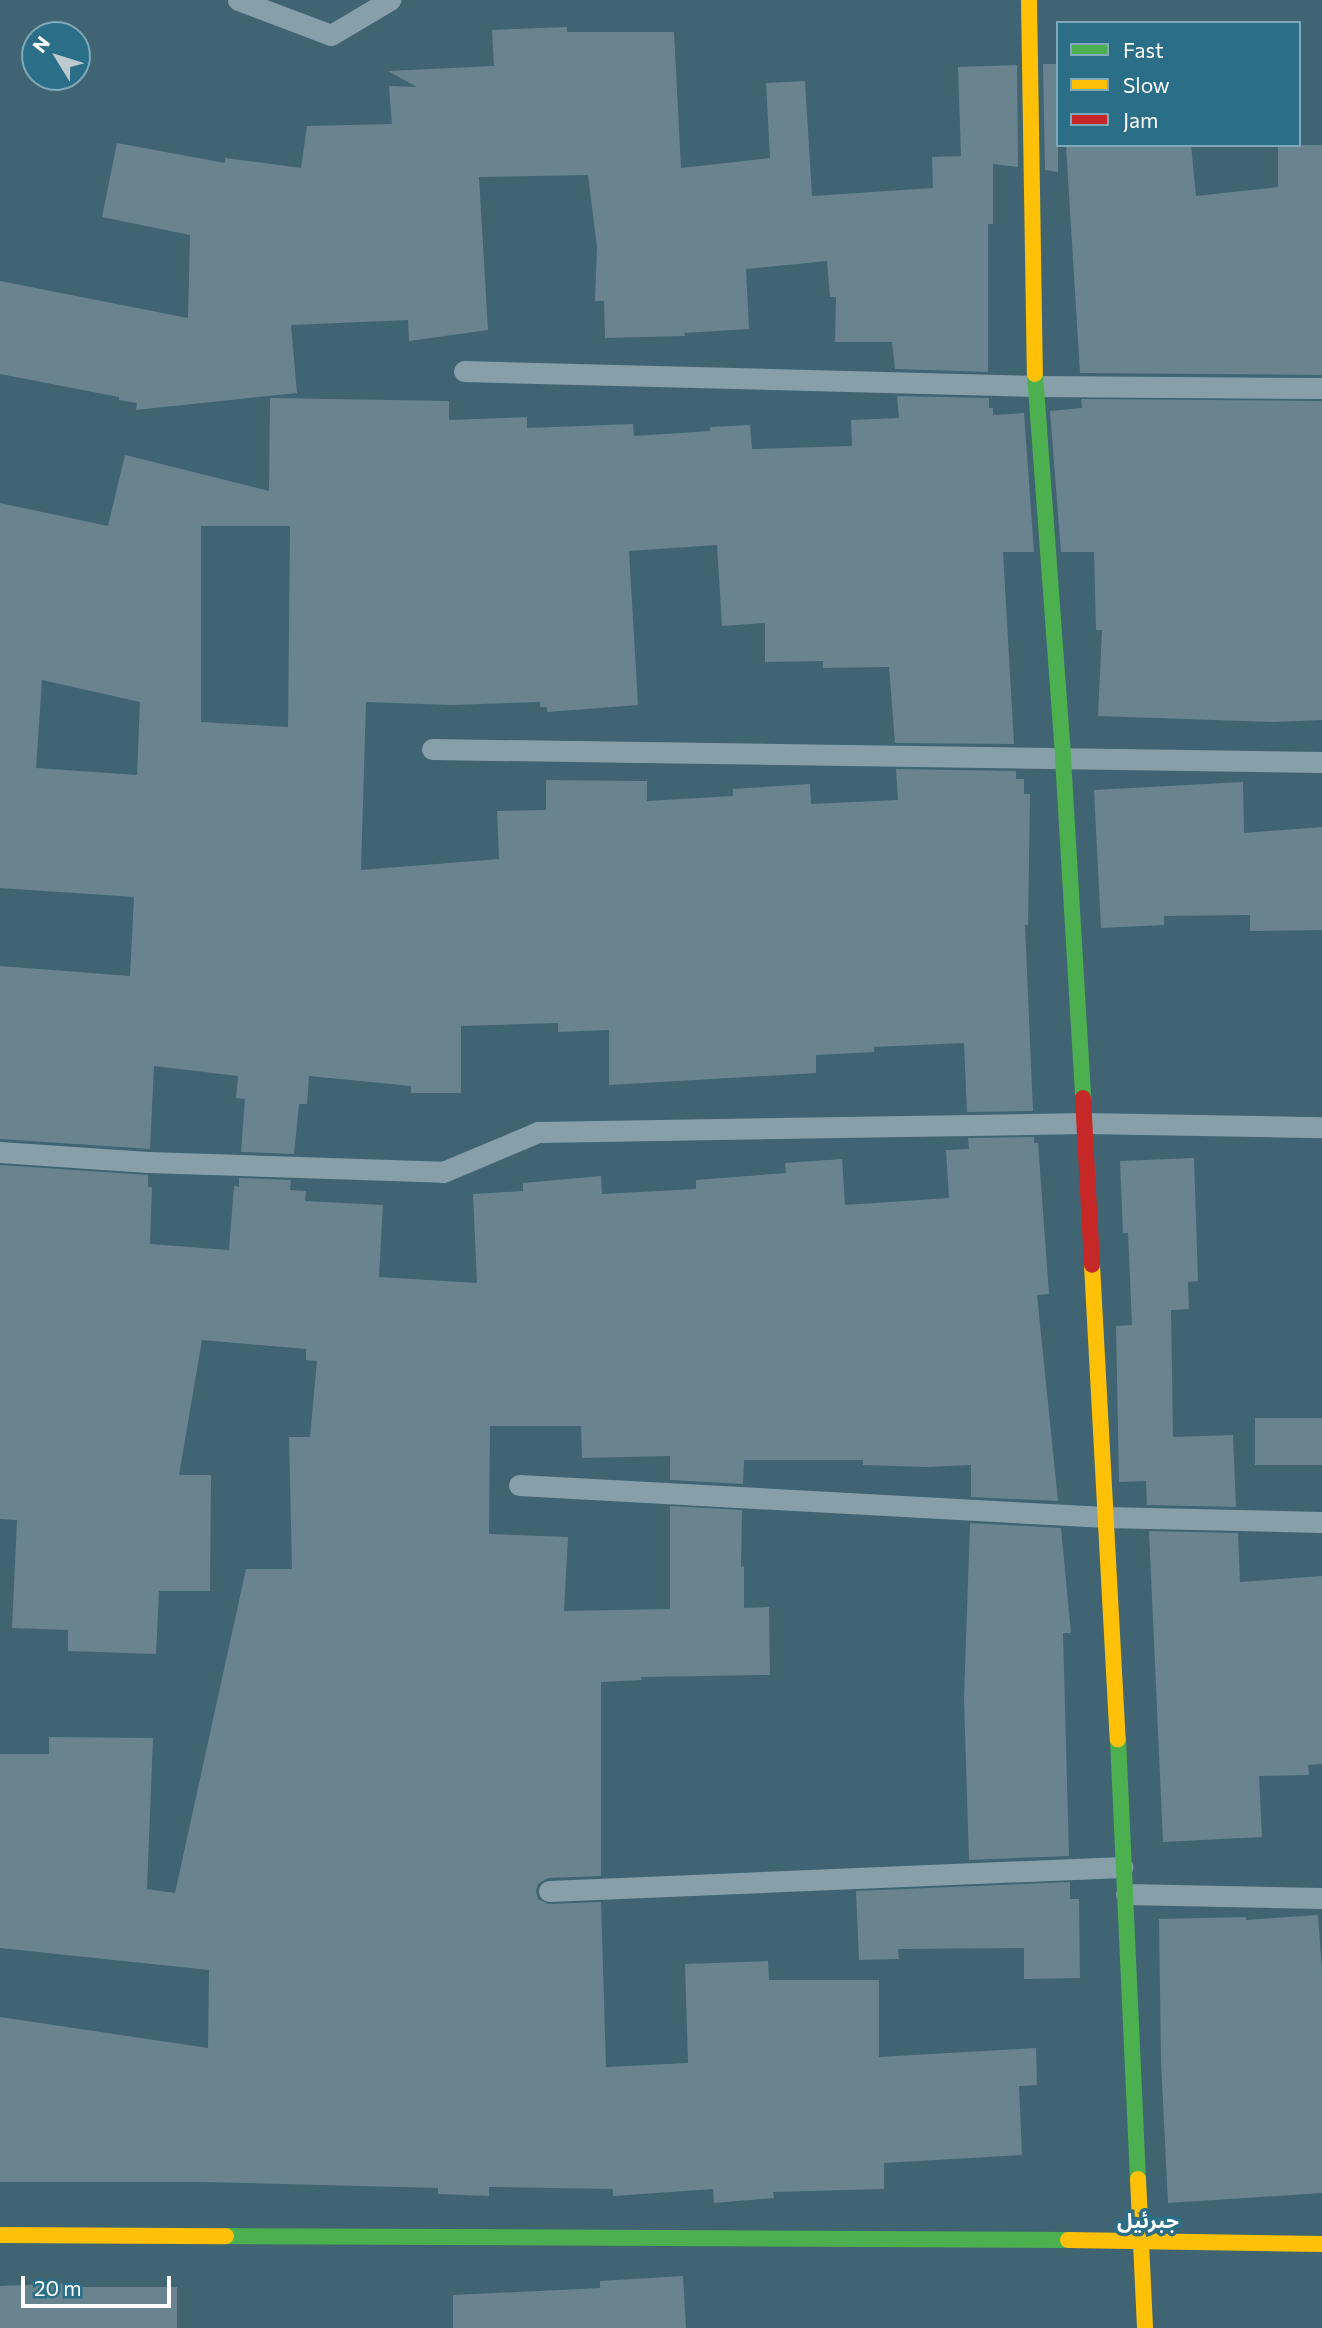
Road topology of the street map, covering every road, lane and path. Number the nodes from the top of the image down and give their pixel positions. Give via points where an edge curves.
1 (238, 0) edge
2 (390, 0) edge
3 (1029, 0) edge
4 (464, 371) dead end
5 (1035, 386) junction
6 (1322, 388) edge
7 (432, 749) dead end
8 (1063, 758) junction
9 (1322, 762) edge
10 (1084, 1123) junction
11 (1322, 1127) edge
12 (0, 1152) edge
13 (519, 1485) dead end
14 (1105, 1517) junction
15 (1322, 1521) edge
16 (1122, 1867) junction
17 (549, 1891) dead end
18 (1126, 1894) junction
19 (1322, 1898) edge
20 (0, 2235) edge
21 (1142, 2240) junction
22 (1322, 2244) edge
23 (1145, 2328) edge

1 - 2 street via 331,35
3 - 5 street
4 - 5 street
5 - 6 street
5 - 8 street
7 - 8 street
8 - 9 street
8 - 10 street
10 - 11 street
10 - 12 street via 538,1132 443,1172
10 - 14 street
13 - 14 street
14 - 15 street
14 - 16 street
16 - 17 street
16 - 18 street
18 - 19 street
18 - 21 street
20 - 21 street
21 - 22 street
21 - 23 street

